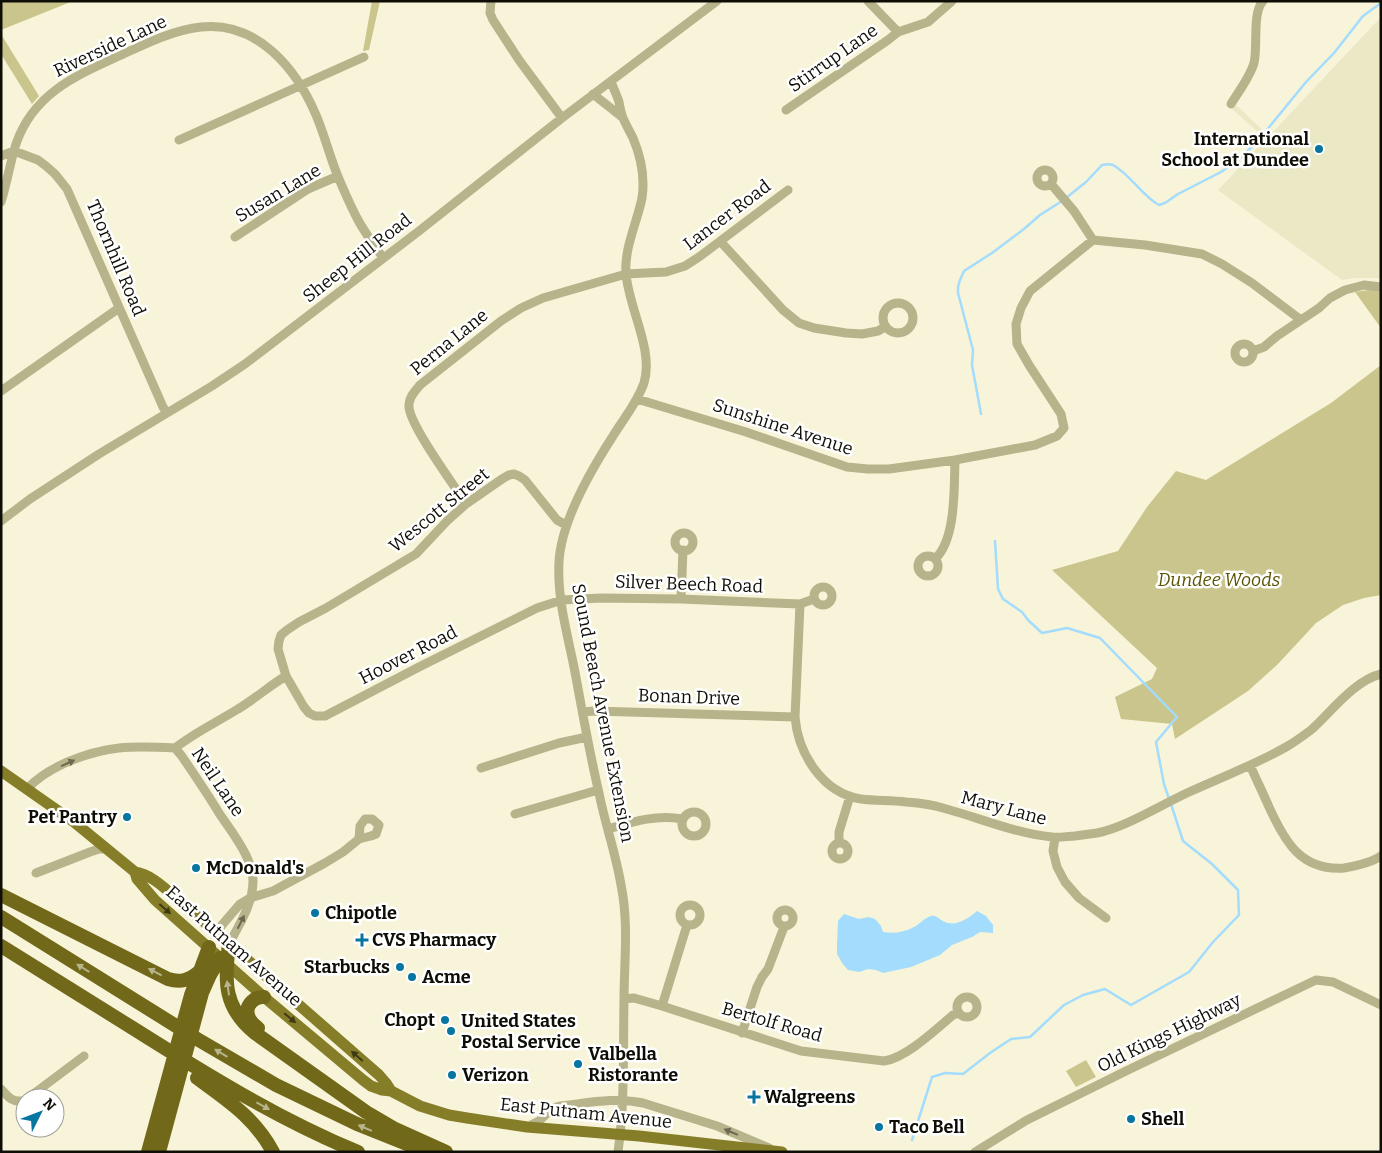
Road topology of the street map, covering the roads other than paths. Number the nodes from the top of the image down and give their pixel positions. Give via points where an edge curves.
1 (491, 1) edge
2 (717, 1) edge
3 (868, 1) edge
4 (952, 1) edge
5 (1259, 2) edge
6 (898, 32) junction
7 (364, 57) dead end
8 (611, 82) junction
9 (300, 86) junction
10 (593, 94) junction
11 (1231, 104) dead end
12 (786, 110) dead end
13 (622, 117) junction
14 (562, 118) junction
15 (179, 140) dead end
16 (14, 151) junction
17 (1, 156) edge
18 (338, 176) junction
19 (3, 184) edge
20 (1051, 184) dead end
21 (788, 190) dead end
22 (1, 202) edge
23 (235, 237) dead end
24 (1093, 240) junction
25 (720, 241) junction
26 (383, 258) junction
27 (626, 274) junction
28 (1381, 287) edge
29 (119, 308) junction
30 (1300, 320) junction
31 (885, 327) dead end
32 (1253, 351) dead end
33 (1, 391) edge
34 (637, 399) junction
35 (167, 413) junction
36 (955, 460) junction
37 (466, 504) junction
38 (1, 521) edge
39 (566, 525) junction
40 (683, 550) dead end
41 (936, 558) dead end
42 (681, 598) junction
43 (814, 599) dead end
44 (562, 600) junction
45 (800, 604) junction
46 (1381, 674) edge
47 (286, 676) junction
48 (583, 712) junction
49 (795, 717) junction
50 (587, 737) junction
51 (175, 748) junction
52 (1250, 765) junction
53 (480, 768) dead end
54 (1, 771) edge
55 (28, 789) junction
56 (598, 790) junction
57 (850, 796) junction
58 (515, 814) dead end
59 (682, 819) dead end
60 (608, 829) junction
61 (1055, 838) junction
62 (359, 839) dead end
63 (839, 843) dead end
64 (109, 849) junction
65 (1381, 856) edge
66 (135, 872) junction
67 (36, 873) dead end
68 (1, 895) edge
69 (250, 898) junction
70 (1, 917) edge
71 (1106, 918) dead end
72 (687, 925) dead end
73 (784, 927) dead end
74 (217, 933) junction
75 (229, 944) junction
76 (1, 946) edge
77 (209, 947) junction
78 (224, 961) junction
79 (199, 972) junction
80 (264, 996) junction
81 (195, 998) junction
82 (624, 999) junction
83 (1381, 1005) edge
84 (662, 1006) junction
85 (959, 1012) dead end
86 (116, 1018) junction
87 (742, 1033) junction
88 (84, 1056) dead end
89 (293, 1061) junction
90 (41, 1088) edge
91 (1, 1089) edge
92 (391, 1091) junction
93 (168, 1100) junction
94 (622, 1100) junction
95 (15, 1101) edge
96 (527, 1127) junction
97 (621, 1134) junction
98 (776, 1151) edge
99 (148, 1152) edge
100 (159, 1152) edge
101 (273, 1152) edge
102 (358, 1152) edge
103 (427, 1152) edge
104 (446, 1152) edge
105 (618, 1152) edge
106 (782, 1152) edge
107 (975, 1152) edge

1 - 14 street via 493,20
2 - 8 street, Sheep Hill Road
3 - 6 street
4 - 6 street, Stirrup Lane via 928,22
5 - 11 street via 1254,63
6 - 12 street, Stirrup Lane
7 - 9 street
8 - 10 street, Sheep Hill Road
8 - 13 street, Sound Beach Avenue Extension
9 - 15 street
9 - 16 street, Riverside Lane via 285,63 263,42 220,27 187,29 116,57 59,87 32,113
9 - 18 street, Riverside Lane via 316,115
10 - 13 street, Sound Beach Avenue Extension
10 - 14 street, Sheep Hill Road
13 - 27 street, Sound Beach Avenue Extension via 641,164 643,187
14 - 26 street, Sheep Hill Road
16 - 17 street
16 - 19 street, Riverside Lane
16 - 29 street, Thornhill Road via 38,160 67,189
18 - 23 street, Susan Lane via 308,189
18 - 26 street, Riverside Lane via 359,222
19 - 22 street, Riverside Lane
20 - 24 street
21 - 25 street, Lancer Road
24 - 30 street via 1202,254 1252,282
24 - 36 street, Sunshine Avenue via 1030,291 1016,324 1018,344 1061,414 1064,428 1057,436 1036,445
25 - 27 street, Lancer Road via 685,266 666,272
25 - 31 street via 783,310 799,323 862,334
26 - 35 street, Sheep Hill Road via 246,364
27 - 34 street, Sound Beach Avenue Extension via 646,356 645,380
27 - 37 street, Perna Lane via 542,298 521,308 415,391 408,406 412,420
28 - 30 street via 1364,285 1344,290
29 - 33 street
29 - 35 street, Thornhill Road
30 - 32 street via 1264,347
34 - 36 street, Sunshine Avenue via 847,467 889,469
34 - 39 street, Sound Beach Avenue Extension via 597,462
35 - 38 street, Sheep Hill Road
36 - 41 street via 950,528 944,548
37 - 39 street, Wescott Street via 514,474 525,480 557,520
37 - 47 street, Wescott Street via 416,554 287,630 279,641 278,650
39 - 44 street, Sound Beach Avenue Extension via 559,558
40 - 42 street
42 - 44 street, Silver Beech Road
42 - 45 street, Silver Beech Road
43 - 45 street, Silver Beech Road
44 - 47 street, Hoover Road via 537,608 326,716 316,716 307,710
44 - 48 street, Sound Beach Avenue Extension
45 - 49 street, Mary Lane
46 - 52 street, Mary Lane via 1364,681 1298,739
47 - 51 street
48 - 49 street, Bonan Drive
48 - 50 street, Sound Beach Avenue Extension
49 - 57 street, Mary Lane via 796,729 811,765 827,782
50 - 53 street
50 - 56 street, Sound Beach Avenue Extension
55 -> 51 street, Neil Lane via 42,775 84,755 126,746
51 - 69 street, Neil Lane via 246,855 252,874
52 - 61 street, Mary Lane via 1098,833
52 - 65 street via 1289,845 1308,861 1331,869 1353,867
54 - 55 main road, East Putnam Avenue
55 - 64 main road, East Putnam Avenue
56 - 58 street
56 - 60 street, Sound Beach Avenue Extension
57 - 61 street, Mary Lane via 930,805 1027,834
57 - 63 street via 839,832
59 - 60 street via 658,817
60 - 82 street, Sound Beach Avenue Extension via 623,894
61 - 71 street via 1053,850 1065,882 1079,898
62 - 69 street via 343,852 281,887
64 - 66 main road, East Putnam Avenue
64 - 67 street via 99,849
66 - 74 main road, East Putnam Avenue via 151,877
66 -> 77 main road, East Putnam Avenue via 155,900
79 -> 68 highway via 182,981 168,979
69 - 74 street via 240,904
75 -> 69 street, Neil Lane
103 -> 70 highway via 357,1124 276,1085
72 - 84 street
73 - 87 street via 768,969 757,987
74 - 75 main road, East Putnam Avenue
74 - 77 main road
75 - 78 highway
92 -> 75 main road, East Putnam Avenue via 379,1075
76 - 86 highway
77 - 78 main road, East Putnam Avenue
77 - 79 highway
78 - 80 main road, East Putnam Avenue
78 - 81 highway
89 -> 78 highway via 250,1029 236,1013 228,994
79 - 81 highway
80 - 89 highway via 250,1004 249,1019
80 -> 92 main road, East Putnam Avenue via 362,1080
81 - 93 highway
82 - 84 street, Bertolf Road via 634,998
82 - 94 street, Sound Beach Avenue Extension
83 - 107 street, Old Kings Highway via 1333,982 1316,980 1027,1120
84 - 87 street, Bertolf Road
85 - 87 street, Bertolf Road via 904,1054 884,1061 801,1052
86 - 101 highway via 241,1111 258,1128
86 -> 102 highway via 244,1096
88 - 90 street
89 - 104 highway via 381,1121
91 - 95 street
92 - 96 main road, East Putnam Avenue via 436,1111
93 - 99 highway
93 - 100 highway
94 - 96 street via 560,1106
94 - 97 street, Sound Beach Avenue Extension
98 -> 94 street via 717,1126 643,1103
96 - 97 main road, East Putnam Avenue
97 - 98 main road, East Putnam Avenue
97 - 105 street, Sound Beach Avenue Extension
98 - 106 main road, East Putnam Avenue

